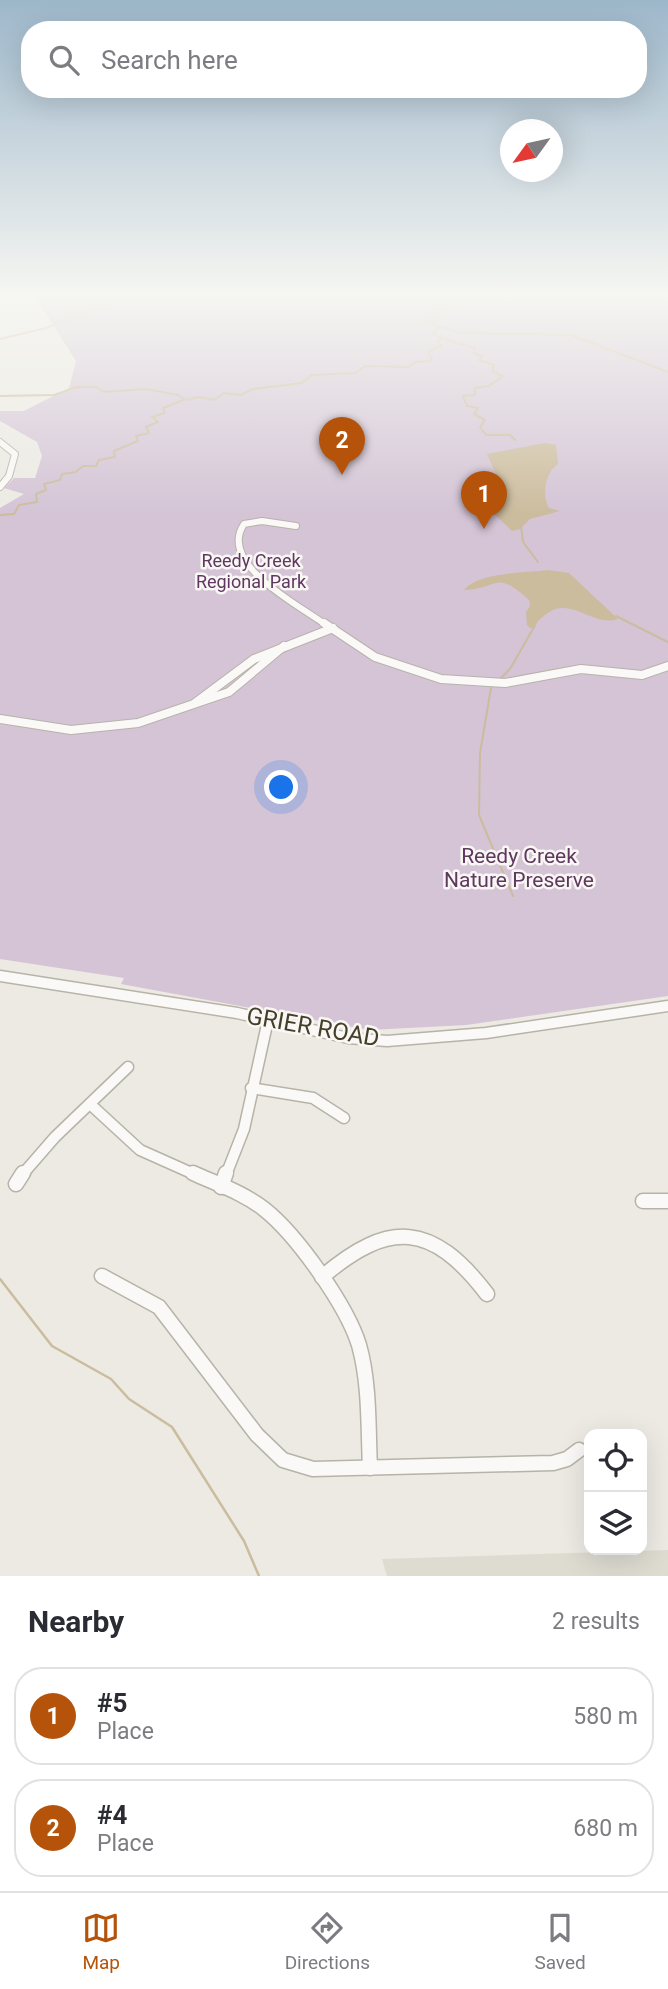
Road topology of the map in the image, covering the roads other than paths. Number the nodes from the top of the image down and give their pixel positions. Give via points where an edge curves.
1 (0, 442) edge
2 (0, 487) edge
3 (296, 526) dead end
4 (333, 628) junction
5 (284, 646) junction
6 (668, 666) edge
7 (175, 713) junction
8 (0, 719) edge
9 (0, 976) edge
10 (668, 1006) edge
11 (268, 1020) junction
12 (128, 1067) dead end
13 (251, 1088) junction
14 (90, 1104) junction
15 (344, 1118) dead end
16 (16, 1184) dead end
17 (221, 1187) junction
18 (643, 1201) dead end
19 (668, 1201) edge
20 (102, 1276) dead end
21 (322, 1277) junction
22 (487, 1294) dead end
23 (579, 1450) dead end
24 (370, 1468) junction

1 - 2 street via 15,454 9,476
3 - 4 street via 262,521 244,524 237,537 240,557 247,567
4 - 5 street
4 - 6 street via 375,657 404,669 466,682 505,683 581,669 642,675
5 - 7 street via 254,659
5 - 7 street via 236,688
7 - 8 street via 126,728 84,731
9 - 11 street, GRIER ROAD
10 - 11 street, GRIER ROAD via 481,1034 408,1040 348,1038
11 - 13 street
12 - 14 street
13 - 15 street via 314,1098 329,1103
13 - 17 street via 244,1129
14 - 16 street via 29,1164
14 - 17 street via 140,1150
17 - 21 street via 264,1209
18 - 19 street
20 - 24 street via 159,1307 257,1435 283,1460 313,1469
21 - 22 street via 369,1243 407,1237 455,1255
21 - 24 street via 347,1316 359,1346
23 - 24 street via 553,1463

